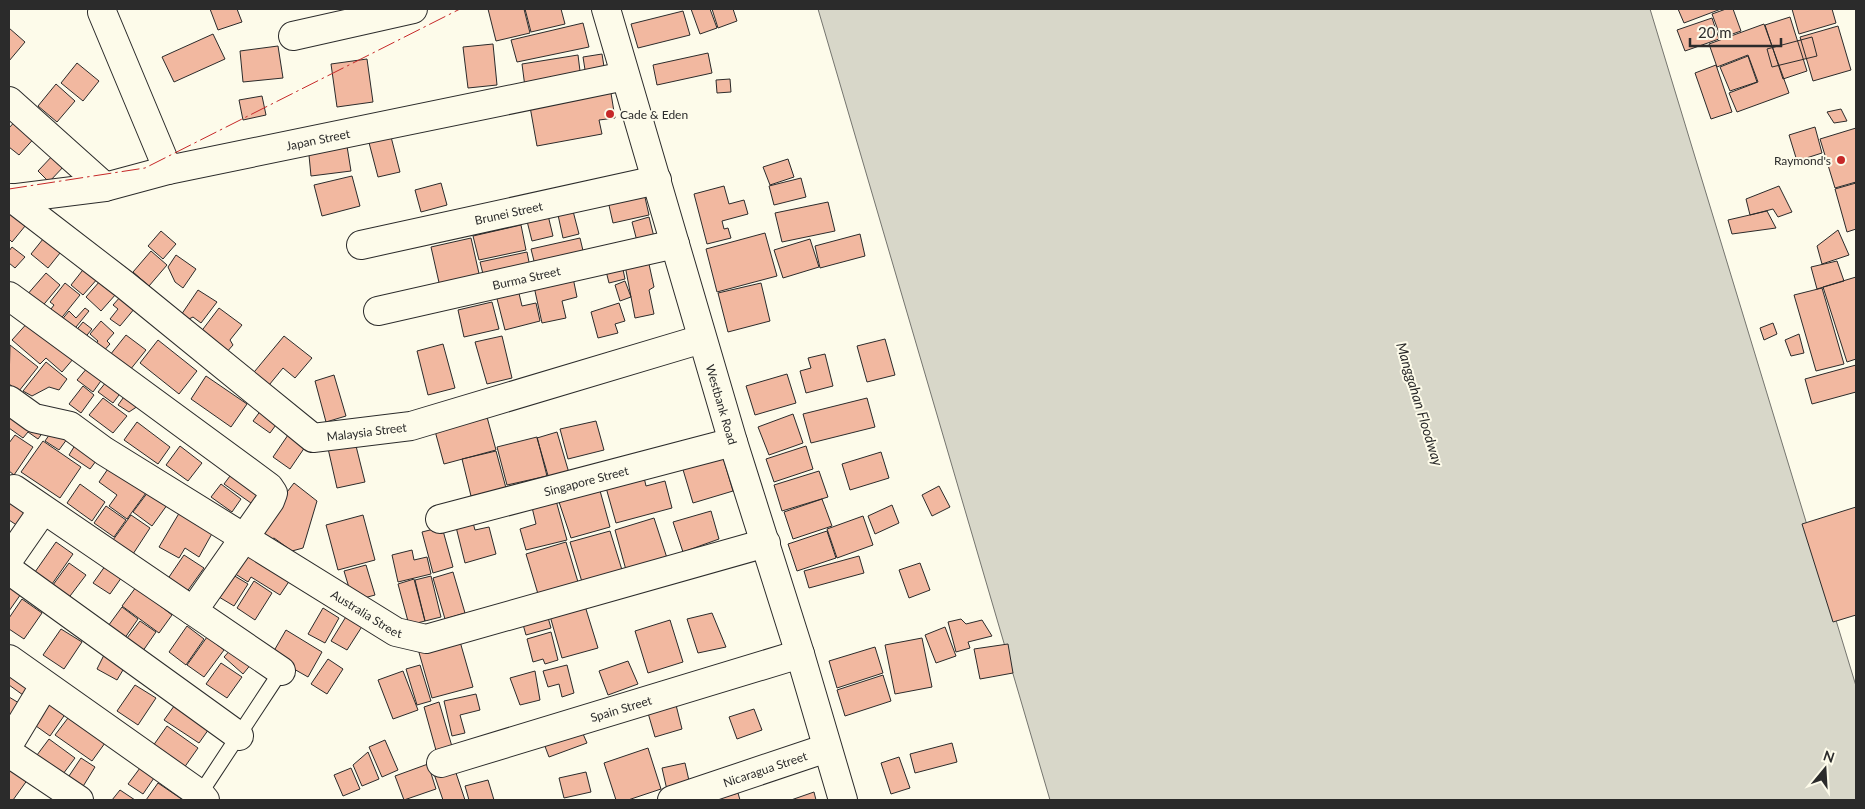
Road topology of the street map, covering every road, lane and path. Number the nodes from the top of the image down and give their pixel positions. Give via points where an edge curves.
1 (413, 9) edge
2 (606, 9) edge
3 (102, 12) dead end
4 (293, 36) dead end
5 (626, 76) junction
6 (9, 101) edge
7 (168, 170) junction
8 (657, 180) junction
9 (106, 187) junction
10 (10, 199) edge
11 (675, 244) junction
12 (361, 245) dead end
13 (9, 296) edge
14 (378, 311) dead end
15 (702, 339) junction
16 (9, 400) edge
17 (733, 442) junction
18 (14, 489) dead end
19 (43, 510) junction
20 (440, 519) dead end
21 (243, 539) junction
22 (766, 543) junction
23 (9, 559) edge
24 (9, 570) edge
25 (193, 611) junction
26 (800, 654) junction
27 (9, 660) edge
28 (281, 671) joint
29 (44, 686) junction
30 (239, 736) junction
31 (9, 744) edge
32 (828, 748) junction
33 (9, 753) edge
34 (441, 763) dead end
35 (202, 797) edge
36 (80, 800) edge
37 (672, 800) edge
38 (843, 800) edge

1 - 4 street
2 - 5 street, Westbank Road
3 - 7 street
5 - 7 street, Japan Street
5 - 8 street, Westbank Road
6 - 9 street
7 - 9 street, Japan Street
8 - 11 street, Westbank Road
8 - 12 street, Brunei Street
9 - 10 street, Japan Street
10 - 15 street, Malaysia Street via 125,285 313,438 411,426
11 - 14 street, Burma Street
11 - 15 street, Westbank Road
13 - 21 street via 269,487 272,493 270,501
15 - 17 street, Westbank Road
16 - 21 street, Australia Street via 34,418 70,426
17 - 20 street, Singapore Street
17 - 22 street, Westbank Road
18 - 19 street
19 - 23 street
19 - 25 street
21 - 22 street, Australia Street via 396,632 426,640
21 - 25 street
22 - 26 street, Westbank Road
24 - 30 street
25 - 28 street
26 - 32 street, Westbank Road
26 - 34 street, Spain Street
27 - 29 street
28 - 30 lane
29 - 31 street
29 - 35 street
30 - 35 lane
32 - 37 street, Nicaragua Street
32 - 38 street, Westbank Road
33 - 36 street

